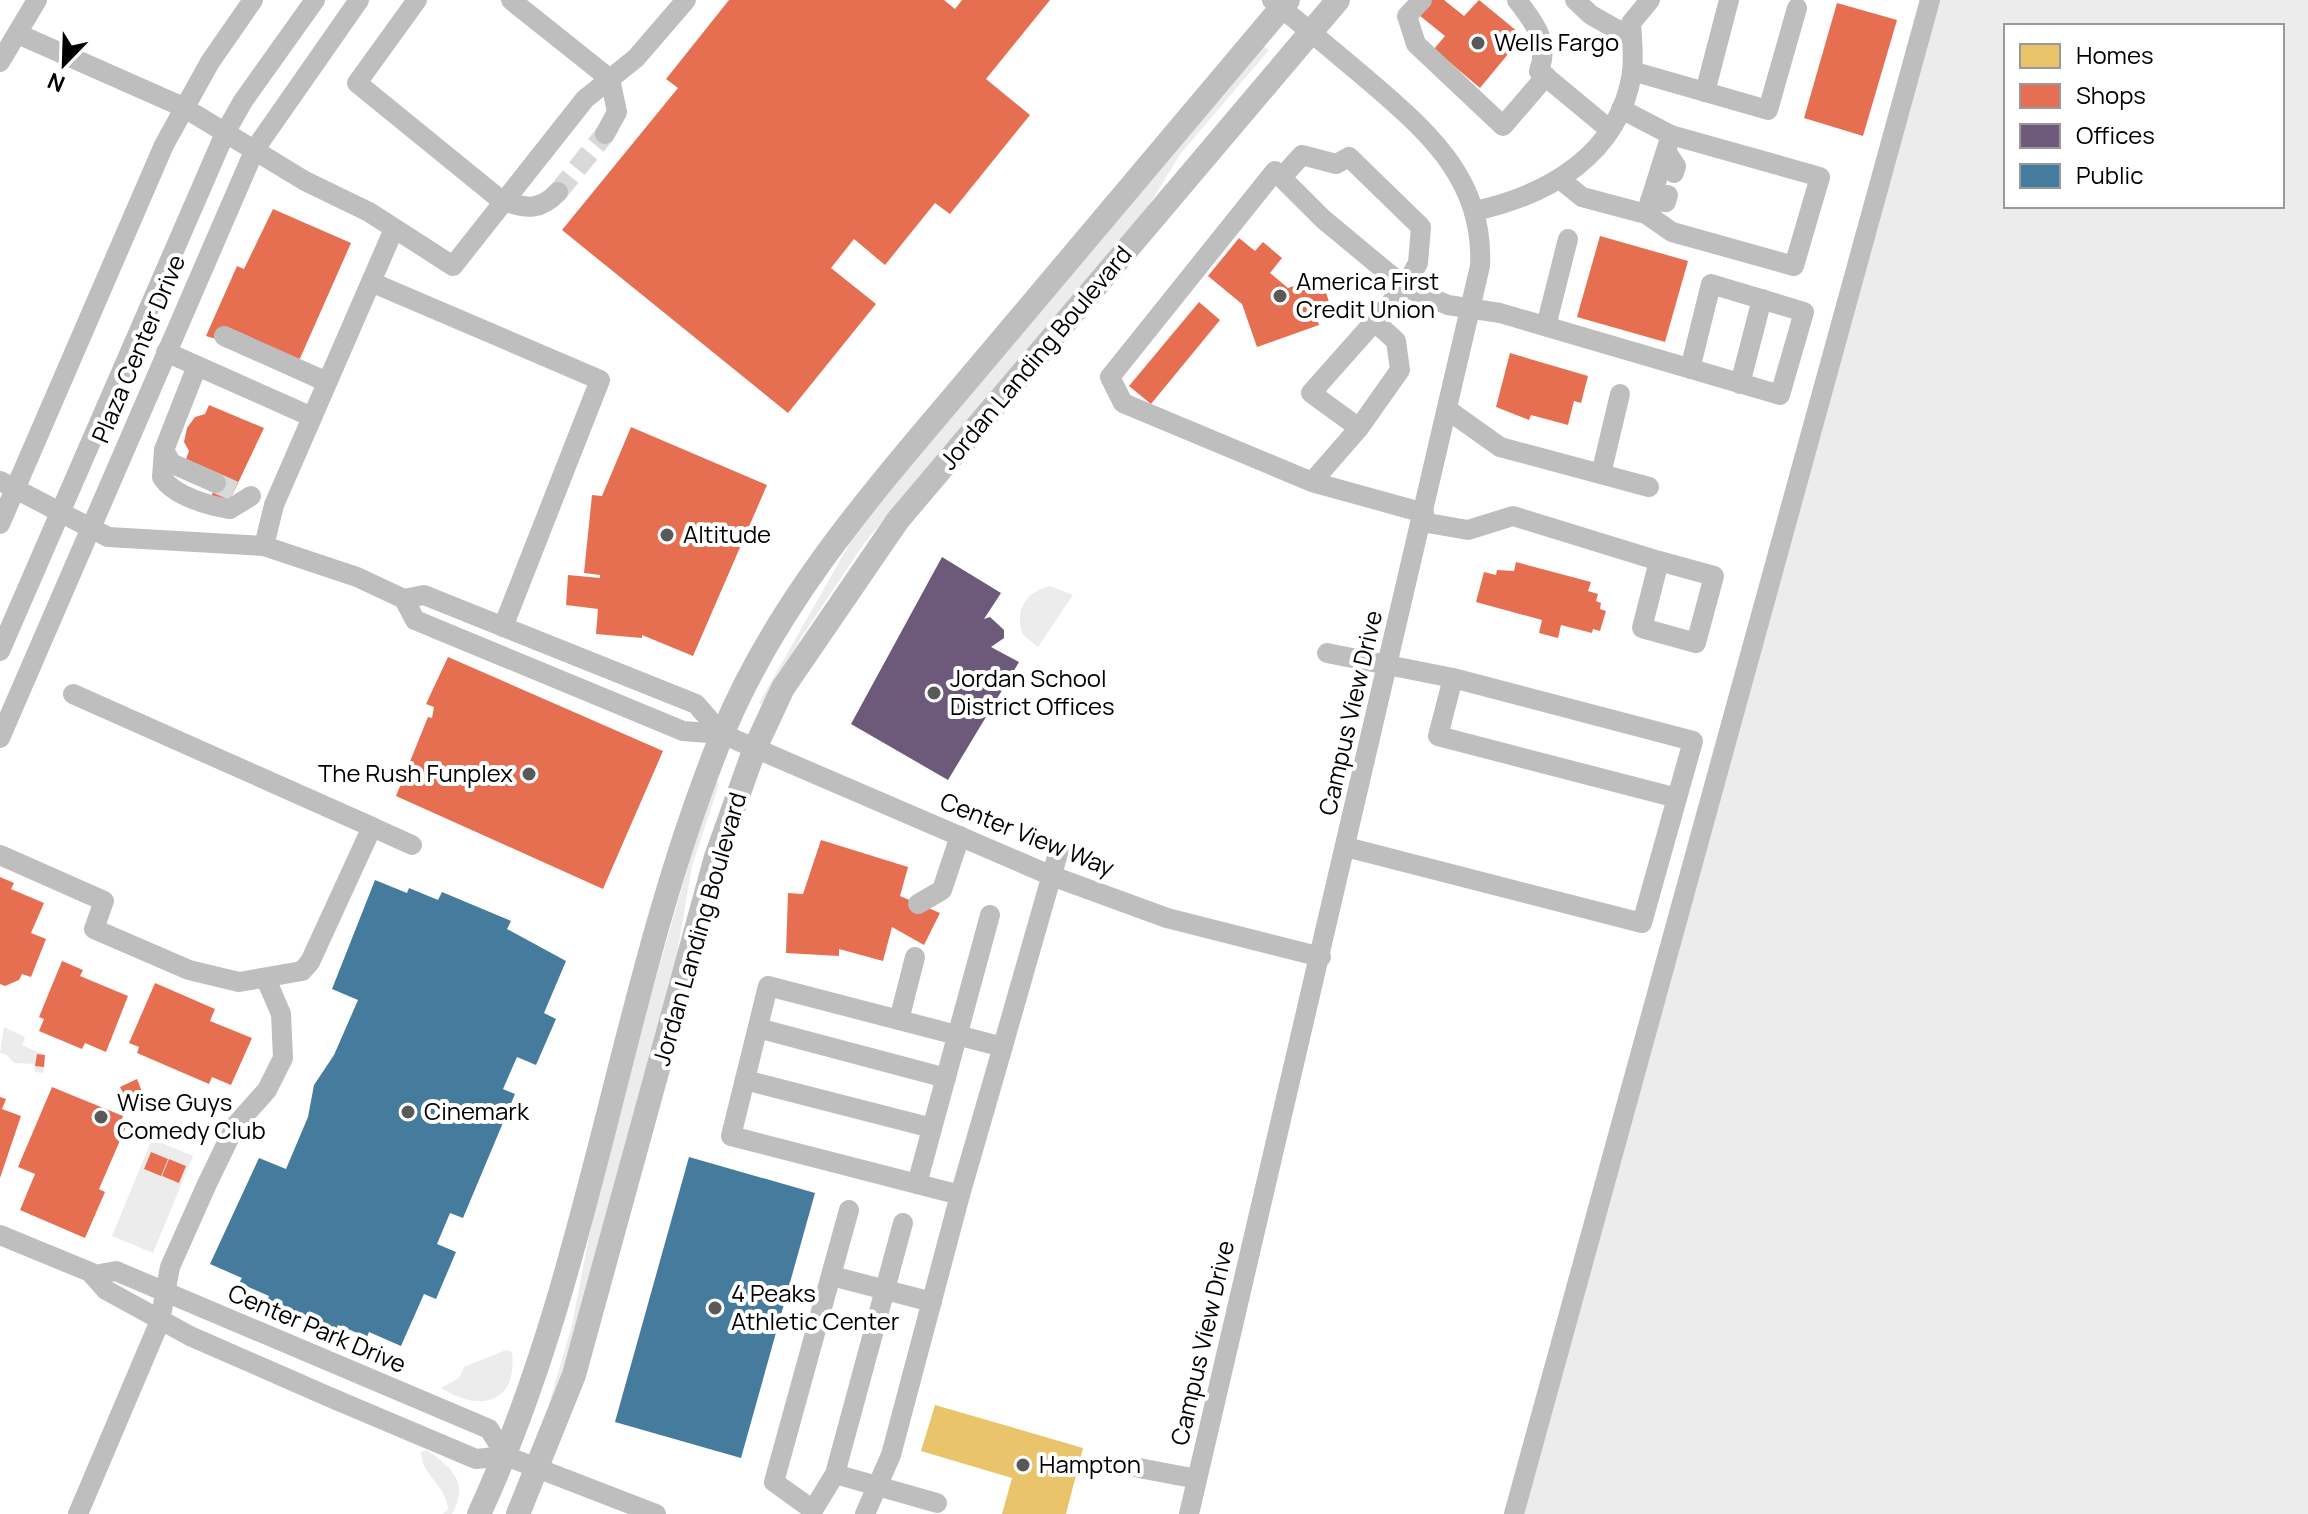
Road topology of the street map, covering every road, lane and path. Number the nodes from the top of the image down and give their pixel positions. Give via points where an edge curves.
1 (37, 0) edge
2 (253, 0) edge
3 (315, 0) edge
4 (359, 0) edge
5 (417, 0) edge
6 (511, 0) edge
7 (686, 0) edge
8 (1338, 0) edge
9 (1422, 0) edge
10 (1517, 0) edge
11 (1575, 0) edge
12 (1650, 0) edge
13 (1729, 0) edge
14 (1930, 0) edge
15 (1281, 3) edge
16 (1797, 8) dead end
17 (1632, 31) junction
18 (1310, 32) junction
19 (18, 34) junction
20 (0, 62) edge
21 (1632, 71) junction
22 (1546, 76) junction
23 (610, 79) junction
24 (1705, 92) junction
25 (183, 107) junction
26 (1621, 109) junction
27 (1610, 130) junction
28 (226, 131) junction
29 (605, 134) tunnel mouth
30 (1668, 143) junction
31 (255, 149) junction
32 (1674, 173) dead end
33 (1278, 174) junction
34 (1561, 180) junction
35 (558, 192) tunnel mouth
36 (502, 201) junction
37 (1655, 203) junction
38 (1475, 211) junction
39 (394, 229) junction
40 (1568, 239) dead end
41 (371, 282) junction
42 (1405, 287) junction
43 (1762, 299) junction
44 (1472, 308) junction
45 (1374, 321) junction
46 (1546, 326) junction
47 (224, 336) dead end
48 (166, 352) junction
49 (197, 366) junction
50 (1690, 369) junction
51 (327, 382) junction
52 (1740, 384) junction
53 (1620, 394) dead end
54 (1448, 410) junction
55 (312, 417) junction
56 (1359, 428) junction
57 (164, 450) junction
58 (1601, 474) junction
59 (1312, 482) junction
60 (8, 484) edge
61 (1649, 487) dead end
62 (234, 490) junction
63 (274, 505) junction
64 (60, 512) junction
65 (1423, 517) junction
66 (0, 524) edge
67 (90, 529) junction
68 (264, 546) junction
69 (1659, 561) dead end
70 (404, 599) junction
71 (503, 627) junction
72 (0, 651) edge
73 (1327, 653) dead end
74 (1389, 663) junction
75 (1453, 678) junction
76 (73, 694) dead end
77 (722, 734) junction
78 (0, 738) edge
79 (755, 748) junction
80 (1677, 798) junction
81 (372, 827) junction
82 (960, 836) junction
83 (412, 845) dead end
84 (1346, 847) junction
85 (1059, 850) dead end
86 (0, 855) edge
87 (1052, 876) junction
88 (918, 904) dead end
89 (990, 915) dead end
90 (915, 957) dead end
91 (1321, 957) junction
92 (266, 979) junction
93 (899, 1020) junction
94 (758, 1028) junction
95 (958, 1035) junction
96 (1003, 1047) junction
97 (946, 1078) junction
98 (745, 1080) junction
99 (932, 1128) junction
100 (917, 1184) junction
101 (960, 1195) junction
102 (849, 1210) dead end
103 (903, 1223) dead end
104 (0, 1235) edge
105 (94, 1275) junction
106 (832, 1276) junction
107 (885, 1290) junction
108 (168, 1295) junction
109 (932, 1302) junction
110 (160, 1321) junction
111 (506, 1456) junction
112 (1139, 1468) dead end
113 (538, 1470) junction
114 (835, 1474) junction
115 (1197, 1479) junction
116 (876, 1488) junction
117 (937, 1503) dead end
118 (78, 1514) edge
119 (479, 1514) edge
120 (518, 1514) edge
121 (656, 1514) edge
122 (865, 1514) edge
123 (1189, 1514) edge
124 (1514, 1514) edge

1 - 19 street
2 - 25 street
3 - 28 street, Plaza Center Drive
4 - 31 street, Plaza Center Drive
5 - 36 street via 357,83
6 - 23 street
7 - 23 street via 644,51
8 - 18 main road, Jordan Landing Boulevard
9 - 22 street via 1407,16 1416,44 1503,126
10 - 22 street via 1542,35 1539,71
11 - 17 street via 1591,15
12 - 17 street
13 - 24 street
14 - 124 street
15 - 18 street, Campus View Drive
15 - 77 main road, Jordan Landing Boulevard via 845,526 755,665
16 - 24 street via 1768,110
17 - 21 street
18 - 38 street, Campus View Drive via 1440,146 1460,174
18 - 79 main road, Jordan Landing Boulevard via 898,520 783,688
19 - 20 street
19 - 25 street
21 - 24 street
21 - 26 street
22 - 27 street
23 - 29 street via 617,112
23 - 36 street via 585,99
25 - 28 street
25 - 60 street
26 - 27 street
26 - 30 street
27 - 34 street
28 - 31 street
28 - 64 street, Plaza Center Drive
30 - 32 street
30 - 37 street
30 - 37 street via 1820,177 1794,266 1672,232
31 - 39 street
31 - 48 street, Plaza Center Drive
33 - 42 street
33 - 42 street via 1302,155 1336,164 1349,157 1421,227 1418,263
33 - 59 street via 1110,377 1123,403
34 - 37 street via 1582,197
34 - 38 street via 1529,197
35 - 36 street via 533,209
36 - 39 street via 453,266
38 - 44 street, Campus View Drive via 1480,251
39 - 41 street
40 - 46 street
41 - 51 street
41 - 71 street via 600,380
42 - 44 street via 1448,305
42 - 45 street
43 - 50 street via 1711,284
43 - 52 street
43 - 52 street via 1804,312 1780,395
44 - 46 street
44 - 54 street, Campus View Drive
45 - 56 street via 1396,341 1400,370
45 - 56 street via 1311,393
46 - 50 street
47 - 51 street
48 - 49 street
48 - 67 street, Plaza Center Drive
49 - 55 street
49 - 57 street
50 - 52 street
51 - 55 street
53 - 58 street
54 - 58 street via 1500,447
54 - 65 street, Campus View Drive
55 - 63 street
56 - 59 street
57 - 62 street via 171,463
57 - 62 street via 162,477 169,487 230,509
58 - 61 street
59 - 65 street
60 - 64 street, Center View Way
60 - 66 street
62 - 63 street
63 - 68 street
64 - 67 street, Center View Way
64 - 72 street, Plaza Center Drive
65 - 69 street via 1468,530 1513,516
65 - 74 street, Campus View Drive
67 - 68 street, Center View Way via 120,540
67 - 78 street, Plaza Center Drive
68 - 70 street, Center View Way
70 - 71 street, Center View Way via 424,595
70 - 77 street, Center View Way via 415,620 426,625 683,731
71 - 77 street, Center View Way via 696,704
73 - 74 street
74 - 75 street
74 - 84 street, Campus View Drive
75 - 80 street via 1438,736
75 - 80 street via 1693,741
76 - 81 street
77 - 79 street, Center View Way
77 - 111 main road, Jordan Landing Boulevard via 675,865 563,1286
79 - 82 street, Center View Way
79 - 113 main road, Jordan Landing Boulevard via 716,857 574,1375
80 - 84 street via 1642,923
81 - 83 street
81 - 92 street via 310,962 302,971
82 - 87 street, Center View Way
82 - 88 street via 942,890
84 - 91 street, Campus View Drive
85 - 87 street
86 - 92 street via 104,901 94,929 189,970 239,982
87 - 91 street, Center View Way via 1167,918
87 - 96 street
89 - 95 street
90 - 93 street
91 - 115 street, Campus View Drive
92 - 108 street via 281,1014 283,1058 267,1090 235,1126 170,1267
93 - 94 street via 768,986
93 - 95 street
94 - 97 street
94 - 98 street
95 - 96 street
95 - 97 street
96 - 101 street
97 - 99 street
98 - 99 street
98 - 100 street via 731,1136
99 - 100 street
100 - 101 street
101 - 109 street
102 - 106 street
103 - 107 street
104 - 105 street, Center Park Drive
105 - 108 street, Center Park Drive via 116,1271
105 - 110 street, Center Park Drive via 106,1290
106 - 107 street
106 - 114 street via 774,1482 813,1510
107 - 109 street
107 - 114 street
108 - 110 street
108 - 111 street, Center Park Drive via 489,1429
109 - 116 street via 891,1455
110 - 111 street, Center Park Drive via 476,1459
110 - 118 street
111 - 113 street, Center Park Drive
111 - 119 main road, Jordan Landing Boulevard
112 - 115 street
113 - 120 main road, Jordan Landing Boulevard
113 - 121 street, Center Park Drive
114 - 116 street
115 - 123 street, Campus View Drive
116 - 117 street
116 - 122 street

